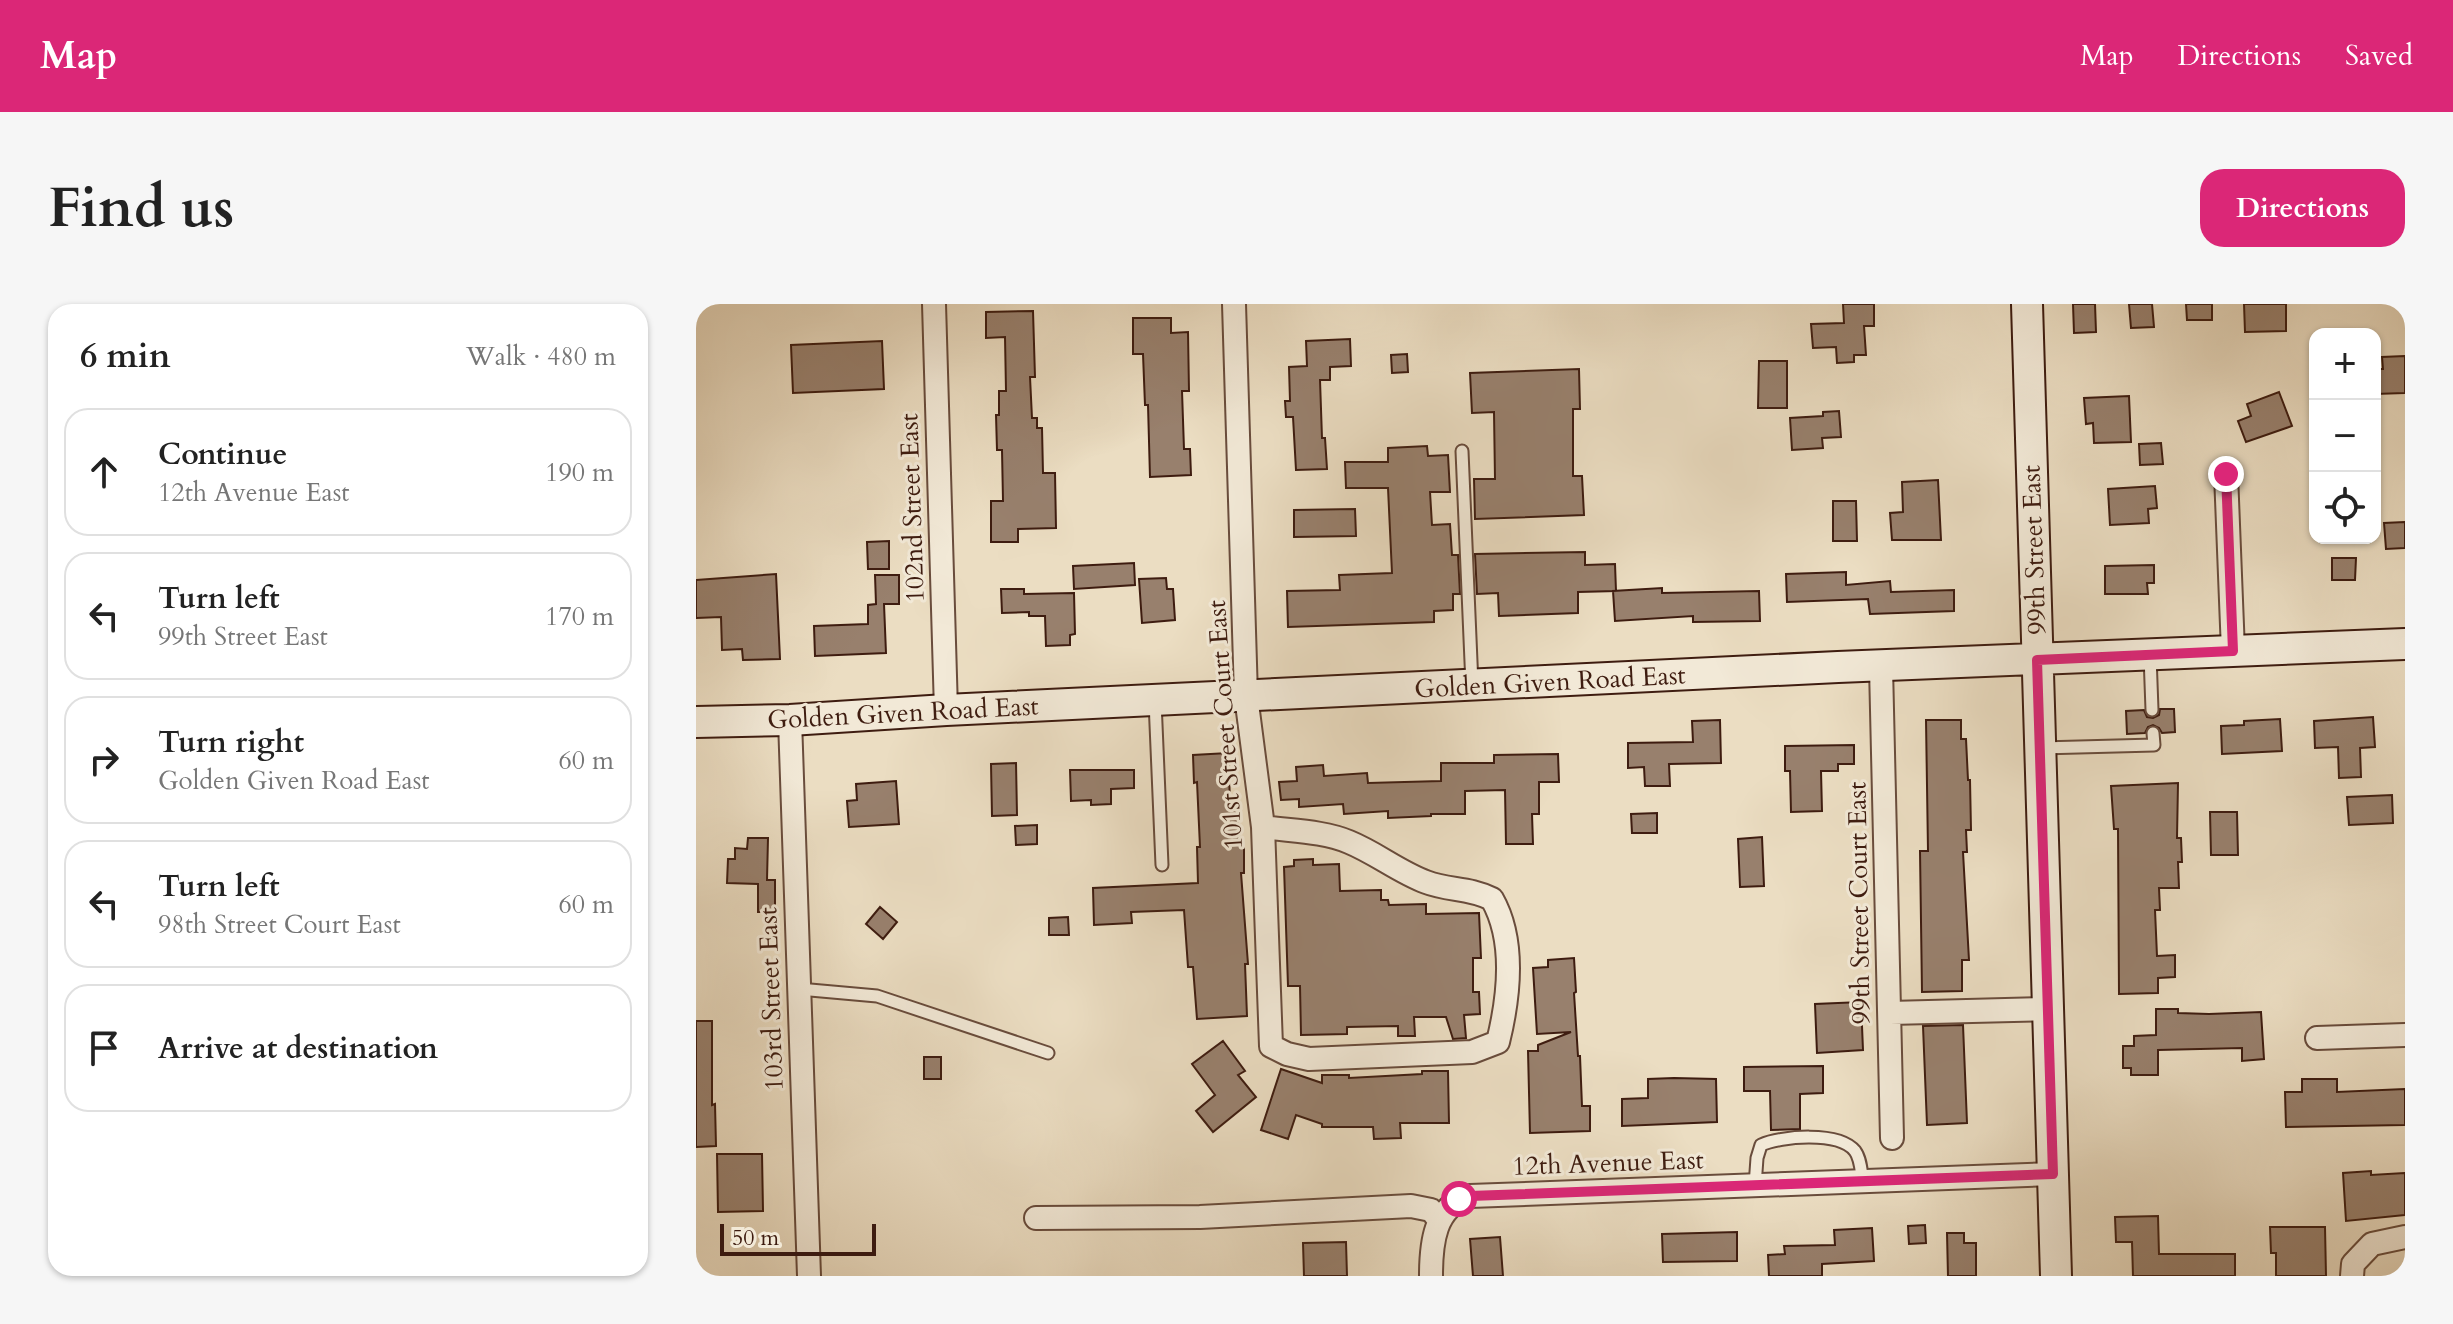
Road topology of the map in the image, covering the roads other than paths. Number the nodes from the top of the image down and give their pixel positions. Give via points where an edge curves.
1 (934, 304) edge
2 (1234, 304) edge
3 (2027, 304) edge
4 (1462, 451) dead end
5 (2226, 474) dead end
6 (2405, 644) edge
7 (2233, 651) junction
8 (2150, 655) junction
9 (2037, 660) junction
10 (1881, 667) junction
11 (1472, 685) junction
12 (1246, 696) junction
13 (1155, 701) junction
14 (946, 710) junction
15 (2152, 710) dead end
16 (790, 720) junction
17 (696, 722) edge
18 (2153, 733) dead end
19 (2040, 748) junction
20 (1263, 827) junction
21 (1162, 865) dead end
22 (799, 989) junction
23 (2049, 1009) junction
24 (1890, 1013) junction
25 (2405, 1035) edge
26 (2317, 1038) dead end
27 (1048, 1053) dead end
28 (1892, 1138) dead end
29 (2053, 1174) junction
30 (1863, 1182) junction
31 (1755, 1186) junction
32 (1036, 1218) dead end
33 (1439, 1220) junction
34 (2405, 1237) edge
35 (809, 1276) edge
36 (1431, 1276) edge
37 (2056, 1276) edge
38 (2352, 1276) edge

1 - 14 street, 102nd Street East
2 - 12 street, 101st Street Court East
3 - 9 street, 99th Street East
4 - 11 lane
5 - 7 street
6 - 7 street, Golden Given Road East
7 - 8 street, Golden Given Road East
8 - 9 street, Golden Given Road East
8 - 15 lane
9 - 10 street, Golden Given Road East
9 - 19 street, 99th Street East
10 - 11 street, Golden Given Road East
10 - 24 street, 99th Street Court East
11 - 12 street, Golden Given Road East
12 - 13 street, Golden Given Road East
12 - 20 street, 101st Street Court East
13 - 14 street, Golden Given Road East
13 - 21 lane
14 - 16 street, Golden Given Road East
16 - 17 street, Golden Given Road East
16 - 22 street, 103rd Street East
18 - 19 lane via 2154,745
19 - 23 street, 99th Street East
20 - 20 street, 101st Street Court East via 1348,841 1415,878 1492,899 1505,929 1507,954 1505,1014 1498,1042 1472,1052 1309,1059 1271,1046
22 - 27 lane via 877,996
22 - 35 street, 103rd Street East
23 - 24 street
23 - 29 street, 99th Street East
24 - 28 street, 99th Street Court East
25 - 26 street
29 - 30 street, 12th Avenue East
29 - 37 street, 99th Street East
30 - 31 street, 12th Avenue East
30 - 31 lane via 1851,1146 1821,1137 1761,1145
31 - 33 street, 12th Avenue East via 1470,1196 1459,1199
32 - 33 street via 1200,1217 1411,1206 1431,1210
33 - 36 street
34 - 38 street via 2372,1244 2353,1264

